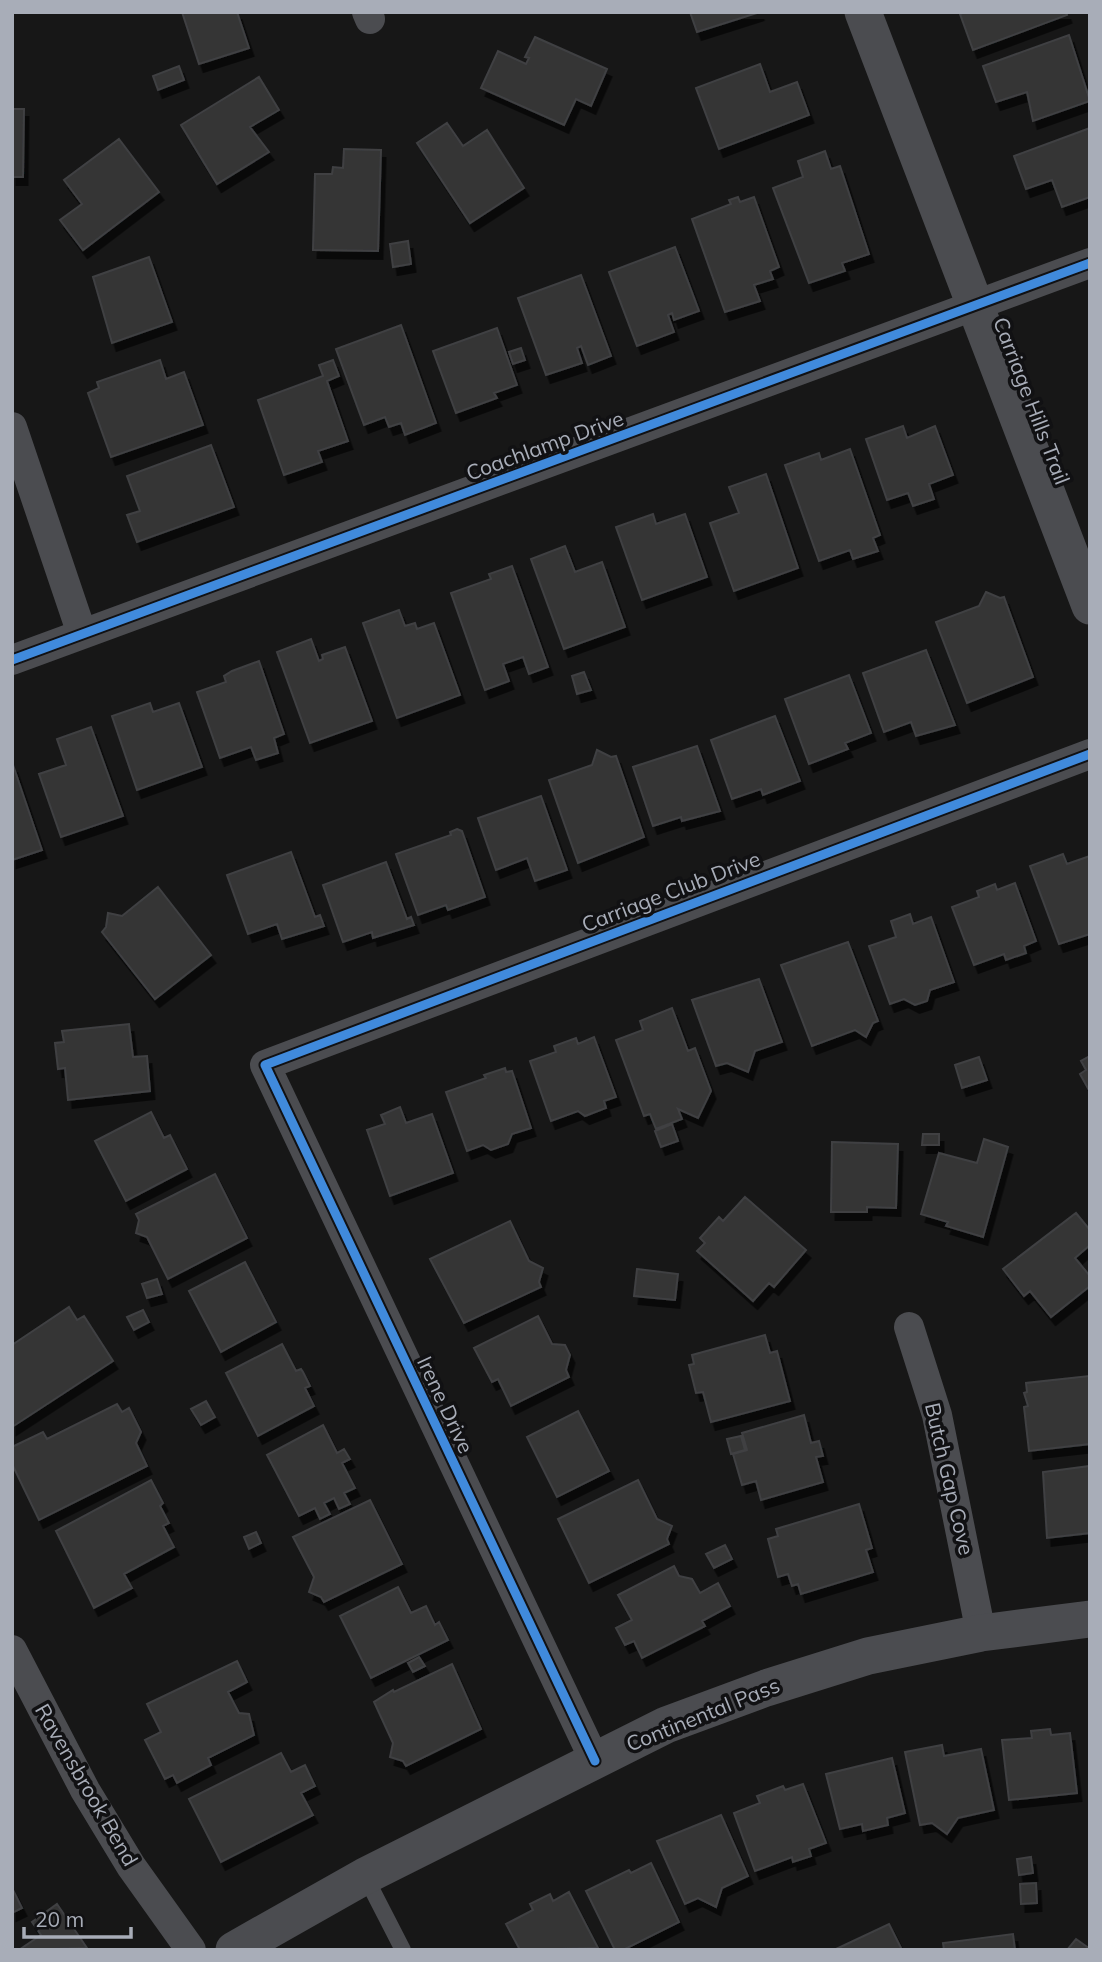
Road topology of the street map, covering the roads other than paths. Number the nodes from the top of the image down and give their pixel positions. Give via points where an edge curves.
1 (863, 12) edge
2 (1090, 263) edge
3 (976, 305) junction
4 (12, 427) edge
5 (1090, 606) edge
6 (82, 634) junction
7 (12, 660) edge
8 (1090, 754) edge
9 (265, 1065) joint
10 (909, 1327) dead end
11 (1090, 1619) edge
12 (981, 1633) junction
13 (12, 1650) edge
14 (595, 1761) junction
15 (365, 1876) junction
16 (191, 1950) edge
17 (234, 1950) edge
18 (403, 1950) edge

1 - 3 street, Carriage Hills Trail
2 - 3 street, Coachlamp Drive
3 - 5 street, Carriage Hills Trail
3 - 6 street, Coachlamp Drive
4 - 6 street
6 - 7 street, Coachlamp Drive
8 - 9 street, Carriage Club Drive
9 - 14 street, Irene Drive
10 - 12 street, Butch Gap Cove via 937,1415
11 - 12 street, Continental Pass
12 - 14 street, Continental Pass via 868,1656 766,1688 666,1725
13 - 16 street, Ravensbrook Bend via 85,1790 131,1866
14 - 15 street, Continental Pass
15 - 17 street, Continental Pass
15 - 18 lane

